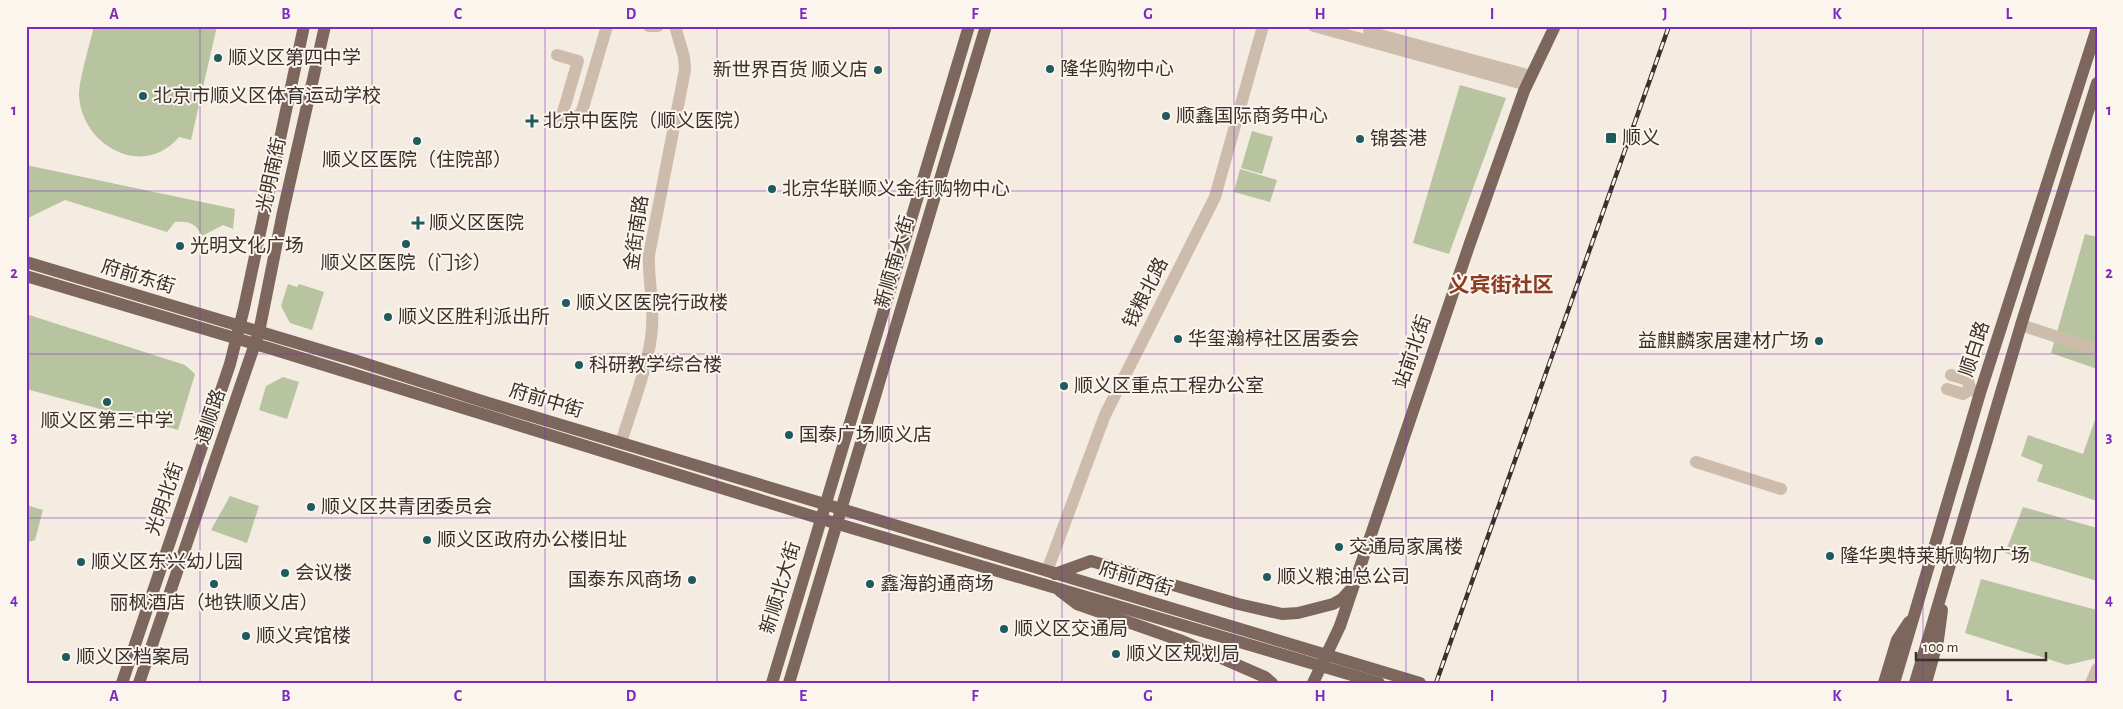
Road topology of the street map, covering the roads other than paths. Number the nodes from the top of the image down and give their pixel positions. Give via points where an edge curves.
1 (304, 26) edge
2 (325, 26) edge
3 (607, 26) edge
4 (648, 26) edge
5 (658, 26) edge
6 (675, 26) edge
7 (969, 26) edge
8 (986, 26) edge
9 (1263, 26) edge
10 (1314, 26) edge
11 (1345, 26) edge
12 (1555, 26) edge
13 (2097, 28) edge
14 (558, 55) dead end
15 (2097, 82) edge
16 (1527, 84) junction
17 (26, 262) edge
18 (26, 276) edge
19 (2021, 325) junction
20 (240, 326) junction
21 (259, 332) junction
22 (236, 339) junction
23 (255, 344) junction
24 (2097, 350) edge
25 (1951, 375) dead end
26 (1947, 389) dead end
27 (1975, 391) junction
28 (621, 443) junction
29 (1696, 462) dead end
30 (1781, 490) dead end
31 (826, 505) junction
32 (842, 509) junction
33 (822, 519) junction
34 (838, 524) junction
35 (1051, 577) junction
36 (1355, 582) junction
37 (1944, 586) junction
38 (1915, 614) junction
39 (2097, 669) edge
40 (122, 683) edge
41 (140, 683) edge
42 (772, 683) edge
43 (789, 683) edge
44 (1272, 683) edge
45 (1313, 683) edge
46 (1379, 683) edge
47 (1420, 683) edge
48 (1884, 683) edge
49 (1894, 683) edge
50 (1914, 683) edge
51 (1926, 683) edge
52 (2091, 683) edge

1 - 20 main road
2 - 21 main road, 光明南街
3 - 14 street via 582,111 572,123 561,120 578,61
4 - 5 street
6 - 28 street, 金街南路 via 685,70 649,255 650,344
7 - 31 main road, 新顺南大街
8 - 32 main road, 新顺南大街
9 - 35 street, 钱粮北路 via 1215,197 1105,415
10 - 16 street
11 - 16 street
12 - 16 main road, 站前北街
13 - 27 main road, 顺白路
15 - 19 main road, 顺白路
16 - 36 main road, 站前北街
17 - 20 main road, 府前东街
18 - 22 main road, 府前东街
19 - 24 street
19 - 37 main road, 顺白路
20 - 21 main road, 府前中街
20 - 22 main road, 光明北街
21 - 23 main road, 通顺路
21 - 28 main road, 府前中街
22 - 23 main road, 府前中街
22 - 40 main road, 光明北街
23 - 33 main road, 府前中街
23 - 41 main road, 通顺路
25 - 27 street via 1968,380
26 - 27 street via 1963,394
27 - 38 main road, 顺白路
28 - 31 main road, 府前中街
29 - 30 street
31 - 32 main road, 府前中街
31 - 33 main road, 新顺北大街
32 - 34 main road, 新顺北大街
32 - 35 main road, 府前西街
33 - 34 main road, 府前中街
33 - 42 main road, 新顺北大街
34 - 35 main road, 府前西街
34 - 43 main road, 新顺北大街
35 - 36 main road via 1090,561 1282,614 1333,604 1342,599
35 - 44 main road via 1077,604 1182,641
35 - 46 main road, 府前西街
35 - 47 main road, 府前西街
36 - 45 main road, 站前北街, bridge via 1340,626
37 - 50 main road, 顺白路
37 - 51 main road via 1938,640
38 - 48 main road via 1900,633
38 - 49 main road, 顺白路
39 - 52 street

